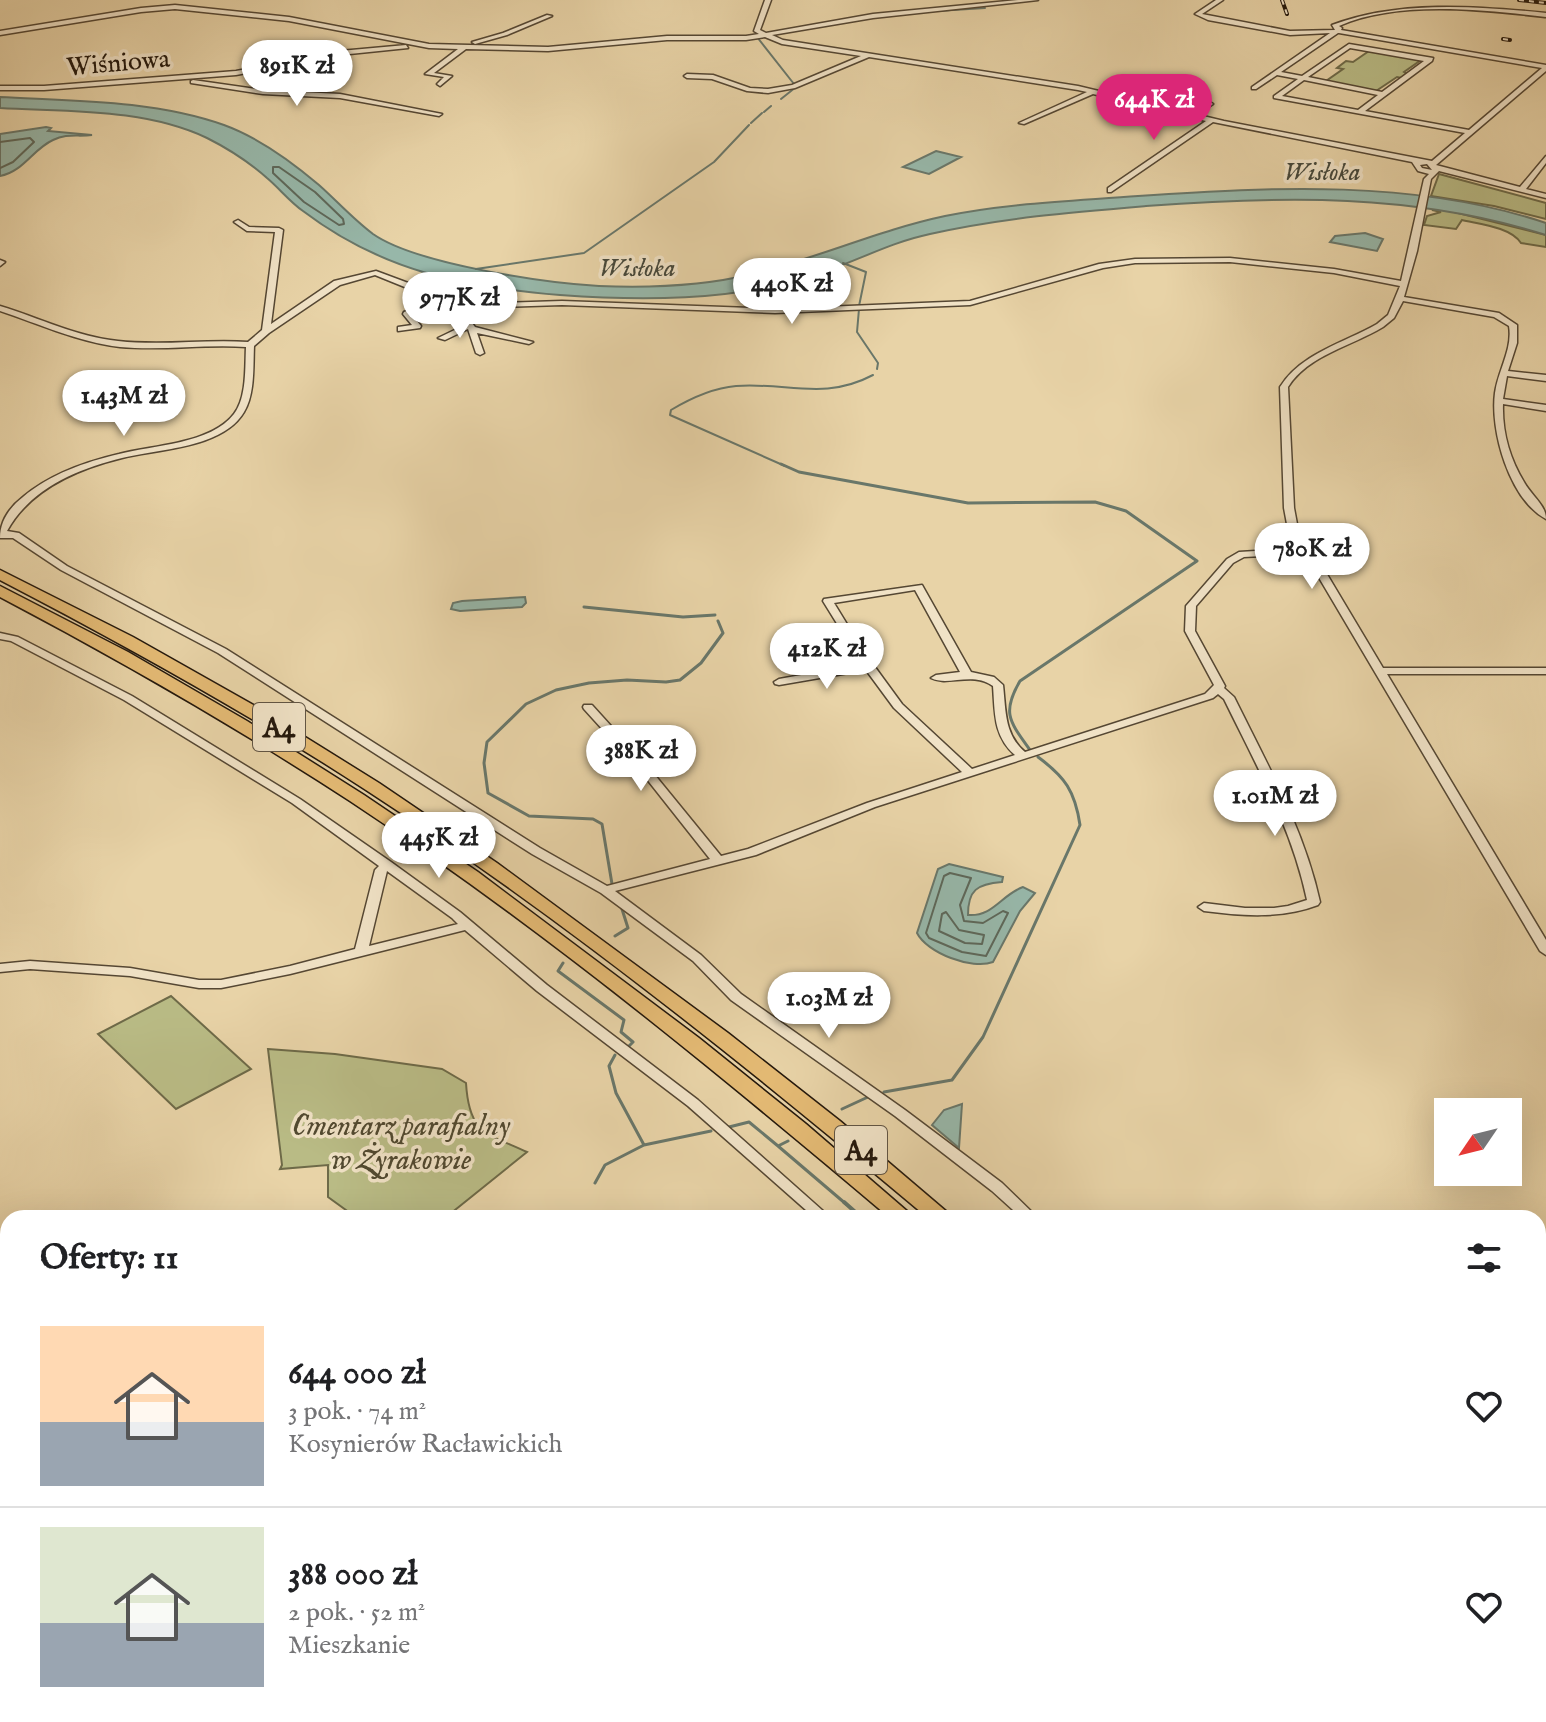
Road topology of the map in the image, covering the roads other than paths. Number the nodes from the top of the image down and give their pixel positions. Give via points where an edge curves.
1 (768, 0) edge
2 (954, 0) edge
3 (1035, 0) edge
4 (1220, 0) edge
5 (966, 8) junction
6 (1546, 15) edge
7 (549, 16) dead end
8 (1336, 32) junction
9 (0, 33) edge
10 (765, 35) junction
11 (429, 46) junction
12 (460, 47) junction
13 (1443, 50) junction
14 (869, 56) junction
15 (1430, 60) junction
16 (1546, 68) edge
17 (1276, 73) junction
18 (687, 76) dead end
19 (175, 78) junction
20 (1303, 78) junction
21 (440, 84) dead end
22 (0, 88) edge
23 (1254, 88) dead end
24 (1094, 91) junction
25 (1159, 93) dead end
26 (1384, 94) junction
27 (1178, 98) junction
28 (1210, 104) dead end
29 (1162, 106) junction
30 (1359, 112) junction
31 (439, 114) dead end
32 (1212, 120) junction
33 (1022, 123) dead end
34 (1470, 132) junction
35 (1546, 159) edge
36 (1429, 168) junction
37 (1422, 171) dead end
38 (1524, 188) junction
39 (1111, 190) dead end
40 (1546, 193) edge
41 (238, 222) dead end
42 (1404, 284) junction
43 (458, 296) junction
44 (1399, 298) junction
45 (0, 308) edge
46 (471, 328) junction
47 (401, 329) dead end
48 (266, 331) junction
49 (442, 338) dead end
50 (250, 345) junction
51 (528, 346) dead end
52 (480, 353) dead end
53 (1503, 373) junction
54 (1546, 378) edge
55 (1497, 401) junction
56 (1546, 408) edge
57 (1546, 516) edge
58 (0, 534) edge
59 (1307, 551) junction
60 (0, 574) edge
61 (0, 591) edge
62 (0, 636) edge
63 (869, 666) junction
64 (1378, 671) junction
65 (1546, 671) edge
66 (967, 675) junction
67 (936, 678) dead end
68 (779, 682) dead end
69 (1219, 690) junction
70 (588, 707) dead end
71 (1023, 756) junction
72 (970, 773) junction
73 (718, 861) junction
74 (387, 865) junction
75 (605, 890) junction
76 (1204, 907) dead end
77 (468, 925) junction
78 (1546, 951) edge
79 (361, 952) junction
80 (0, 968) edge
81 (815, 1210) edge
82 (894, 1210) edge
83 (933, 1210) edge
84 (1022, 1210) edge

1 - 10 street via 757,30
2 - 5 street
3 - 5 street
4 - 8 street via 1198,14 1290,33
5 - 10 street via 873,16
6 - 8 street via 1402,9 1345,19 1334,26 1339,28
7 - 12 street
8 - 13 street
8 - 17 street
9 - 11 street via 175,7 295,20
10 - 12 street via 554,49
10 - 14 street
11 - 12 street
11 - 19 street, Wiśniowa via 348,52 244,72
12 - 21 street via 428,74 449,76
13 - 15 street
13 - 16 street
14 - 18 street via 795,86 752,91 726,79
14 - 24 street
15 - 20 street via 1350,46
15 - 26 street
16 - 34 street
17 - 20 street
17 - 23 street
19 - 22 street, Wiśniowa
19 - 31 street via 256,91 340,96
20 - 26 street
20 - 30 street via 1276,97
24 - 29 street
24 - 33 street
25 - 27 street
26 - 30 street
27 - 28 street
27 - 29 street
29 - 32 street
30 - 34 street
32 - 36 street
32 - 39 street
34 - 36 street
35 - 38 street
36 - 37 street
36 - 38 street
36 - 42 street
38 - 40 street
41 - 48 street via 247,229 279,230
42 - 43 street via 1334,271 1207,259 1115,263 988,300 935,307 775,311 504,305
42 - 44 street
43 - 46 street via 453,303
43 - 47 street via 407,314 417,326
43 - 48 street via 419,290 373,273 337,283
44 - 53 street via 1507,319 1515,338
44 - 59 street via 1389,318 1300,369 1284,387 1289,508
45 - 50 street via 106,342
46 - 49 street
46 - 51 street
46 - 52 street
48 - 50 street
50 - 58 street via 242,410 234,420 199,439 121,456 60,477 14,510
53 - 54 street
53 - 55 street
55 - 56 street
55 - 57 street via 1515,478
58 - 75 street via 16,535 64,568 222,651
59 - 64 street
59 - 69 street via 1242,554 1191,606 1190,631
60 - 83 highway, A4 via 129,639 428,822 631,966
61 - 82 highway, A4 via 110,648 399,827 696,1046
62 - 74 street via 128,698 296,801
63 - 66 street via 828,601 918,587
63 - 68 street
63 - 72 street via 898,706
64 - 65 street
64 - 78 street
66 - 67 street
66 - 71 street via 998,685 999,722
69 - 71 street
69 - 76 street via 1229,697 1298,846 1314,902 1276,912
70 - 73 street
71 - 72 street
72 - 73 street
73 - 75 street
74 - 77 street
74 - 79 street via 381,870
75 - 84 street via 697,958 736,997 900,1113
77 - 79 street
77 - 81 street via 693,1103
79 - 80 street via 221,984 116,971

